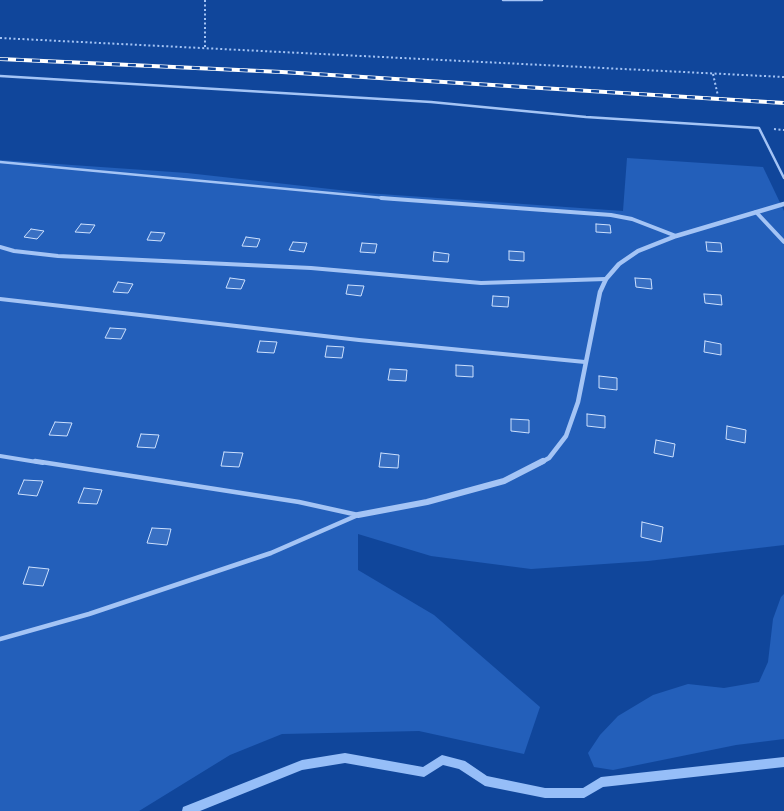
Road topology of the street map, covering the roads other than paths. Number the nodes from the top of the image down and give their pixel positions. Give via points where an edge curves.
1 (502, 0) edge
2 (542, 0) edge
3 (0, 76) edge
4 (0, 162) edge
5 (784, 178) edge
6 (784, 204) edge
7 (756, 212) junction
8 (676, 236) junction
9 (784, 242) edge
10 (0, 247) edge
11 (606, 279) junction
12 (0, 299) edge
13 (585, 362) junction
14 (0, 456) edge
15 (358, 515) junction
16 (0, 639) edge

1 - 2 lane
3 - 5 lane via 431,102 586,117 759,128
4 - 8 lane via 402,200 612,215
6 - 7 street
7 - 8 street
7 - 9 lane
8 - 11 street via 638,251 618,264
10 - 11 lane via 58,256 311,268 481,283
11 - 13 street via 600,292
12 - 13 lane
13 - 15 street via 578,402 566,436 549,458 504,481 427,502
14 - 15 lane via 299,502
15 - 16 lane via 271,553 88,614

